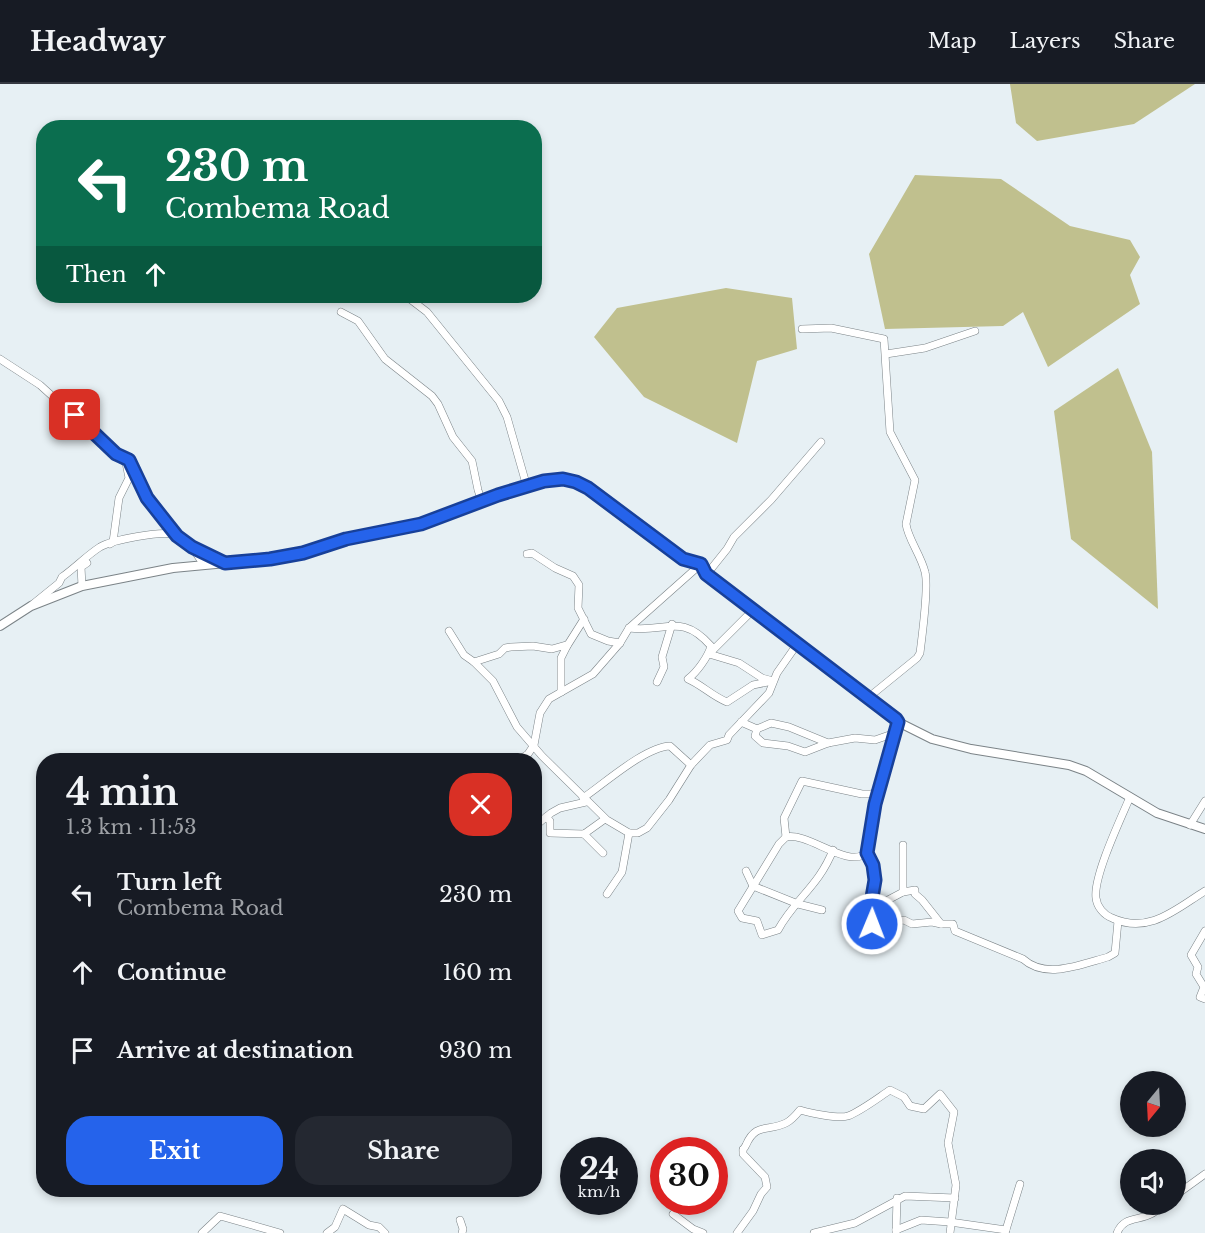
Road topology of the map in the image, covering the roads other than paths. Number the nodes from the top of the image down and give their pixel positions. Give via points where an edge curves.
1 (415, 303) edge
2 (341, 312) dead end
3 (802, 329) dead end
4 (975, 331) dead end
5 (886, 354) junction
6 (0, 359) edge
7 (821, 442) dead end
8 (116, 454) junction
9 (527, 487) junction
10 (482, 501) junction
11 (177, 536) junction
12 (113, 542) junction
13 (192, 547) junction
14 (527, 554) dead end
15 (225, 563) junction
16 (701, 564) junction
17 (204, 565) junction
18 (706, 574) junction
19 (82, 586) junction
20 (31, 606) junction
21 (754, 609) junction
22 (585, 620) junction
23 (672, 624) junction
24 (0, 626) edge
25 (629, 628) junction
26 (449, 631) dead end
27 (620, 643) junction
28 (798, 643) junction
29 (567, 646) junction
30 (709, 654) junction
31 (474, 663) junction
32 (773, 681) junction
33 (657, 682) dead end
34 (561, 692) junction
35 (869, 697) junction
36 (741, 722) junction
37 (898, 722) junction
38 (757, 729) junction
39 (895, 733) junction
40 (828, 743) junction
41 (534, 745) junction
42 (529, 753) edge
43 (540, 753) edge
44 (542, 756) edge
45 (691, 765) junction
46 (879, 789) junction
47 (1130, 797) junction
48 (585, 800) junction
49 (1205, 801) edge
50 (546, 817) junction
51 (605, 819) junction
52 (542, 820) edge
53 (1190, 825) junction
54 (1205, 829) edge
55 (629, 833) junction
56 (584, 834) junction
57 (786, 837) junction
58 (903, 845) dead end
59 (833, 850) junction
60 (603, 853) dead end
61 (867, 853) junction
62 (746, 871) dead end
63 (753, 886) junction
64 (903, 891) junction
65 (1205, 891) edge
66 (607, 894) dead end
67 (798, 904) junction
68 (872, 904) junction
69 (822, 910) dead end
70 (1118, 921) junction
71 (941, 924) junction
72 (1205, 931) edge
73 (1205, 999) edge
74 (1205, 1174) edge
75 (1020, 1184) dead end
76 (1186, 1188) edge
77 (897, 1198) junction
78 (955, 1198) junction
79 (674, 1215) edge
80 (1146, 1215) edge
81 (460, 1220) dead end
82 (950, 1222) junction
83 (896, 1231) edge
84 (1005, 1232) edge
85 (202, 1233) edge
86 (280, 1233) edge
87 (327, 1233) edge
88 (385, 1233) edge
89 (462, 1233) edge
90 (703, 1233) edge
91 (737, 1233) edge
92 (814, 1233) edge
93 (950, 1233) edge
94 (1118, 1233) edge

1 - 9 street via 427,312 499,400
2 - 10 street via 358,321 385,359 432,396 453,437 472,461
3 - 5 street via 831,328 880,337 885,342
4 - 5 street via 925,348
5 - 35 street via 890,432 915,480 906,524 925,570 926,588 920,653
6 - 8 street via 40,384
7 - 18 street via 734,537
8 - 11 street via 129,460 147,498
8 - 12 street via 126,463 129,477 119,498
9 - 10 street
9 - 16 street via 555,479 576,482 683,559
10 - 15 street via 421,524 270,559
11 - 12 street via 154,534
11 - 13 street
12 - 19 street via 81,567
12 - 20 street via 101,546
13 - 15 street
13 - 17 street
14 - 22 street via 573,576 579,585 578,608
15 - 17 street
16 - 18 street
16 - 25 street
17 - 19 street
18 - 21 street
19 - 20 street
20 - 24 street
21 - 28 street
21 - 30 street
22 - 27 street via 591,634
22 - 29 street
23 - 25 street via 651,629
23 - 30 street via 693,629 703,637 711,646
23 - 33 street via 662,657 664,667
25 - 27 street
26 - 31 street
27 - 34 street via 593,674
28 - 32 street
28 - 35 street
29 - 31 street via 505,648
29 - 34 street via 561,658
30 - 32 street via 739,663
30 - 32 street via 688,679 727,702 753,685
31 - 41 street via 493,681 517,727
32 - 36 street via 769,693
34 - 41 street via 543,705
35 - 37 street
36 - 38 street
36 - 45 street via 727,740 710,745
37 - 39 street
37 - 47 street via 933,739 971,749 1069,765
38 - 40 street via 771,723
38 - 40 street via 755,736 763,743 805,752
39 - 40 street via 875,740 855,738
39 - 46 street
41 - 42 street
41 - 43 street
44 - 48 street
45 - 48 street via 670,746 662,747
45 - 55 street via 647,828
46 - 57 street via 862,794 802,780 784,818
46 - 61 street
47 - 53 street via 1157,813
47 - 70 street via 1096,887 1100,908
48 - 50 street
48 - 51 street
49 - 53 street
50 - 52 street
50 - 56 street via 550,833
51 - 55 street
51 - 56 street
53 - 54 street
55 - 66 street via 622,872
56 - 60 street
57 - 59 street
57 - 63 street
58 - 64 street
59 - 61 street via 851,857
59 - 67 street via 819,878
61 - 68 street via 875,880
62 - 63 street
63 - 67 street
63 - 67 street via 738,911 742,918 757,921 762,935 778,930
64 - 68 street
64 - 71 street via 915,890
65 - 70 street via 1157,920
67 - 69 street
68 - 71 street via 872,924 904,920 912,924
70 - 71 street via 1115,954 1057,970 1029,965 955,931 953,924
72 - 73 street via 1191,955 1204,987 1200,997
74 - 76 street
75 - 84 street
77 - 78 street
77 - 83 street
77 - 92 street via 855,1223
78 - 82 street
78 - 91 street via 948,1143 954,1112 940,1094 924,1109 910,1106 904,1097 890,1090 846,1116 822,1116 800,1110 784,1124 759,1129 747,1140 743,1154 765,1177 767,1187
79 - 90 street
80 - 94 street via 1128,1219
81 - 89 street
82 - 83 street via 921,1220
82 - 84 street
82 - 93 street
85 - 86 street via 220,1216
87 - 88 street via 343,1209

